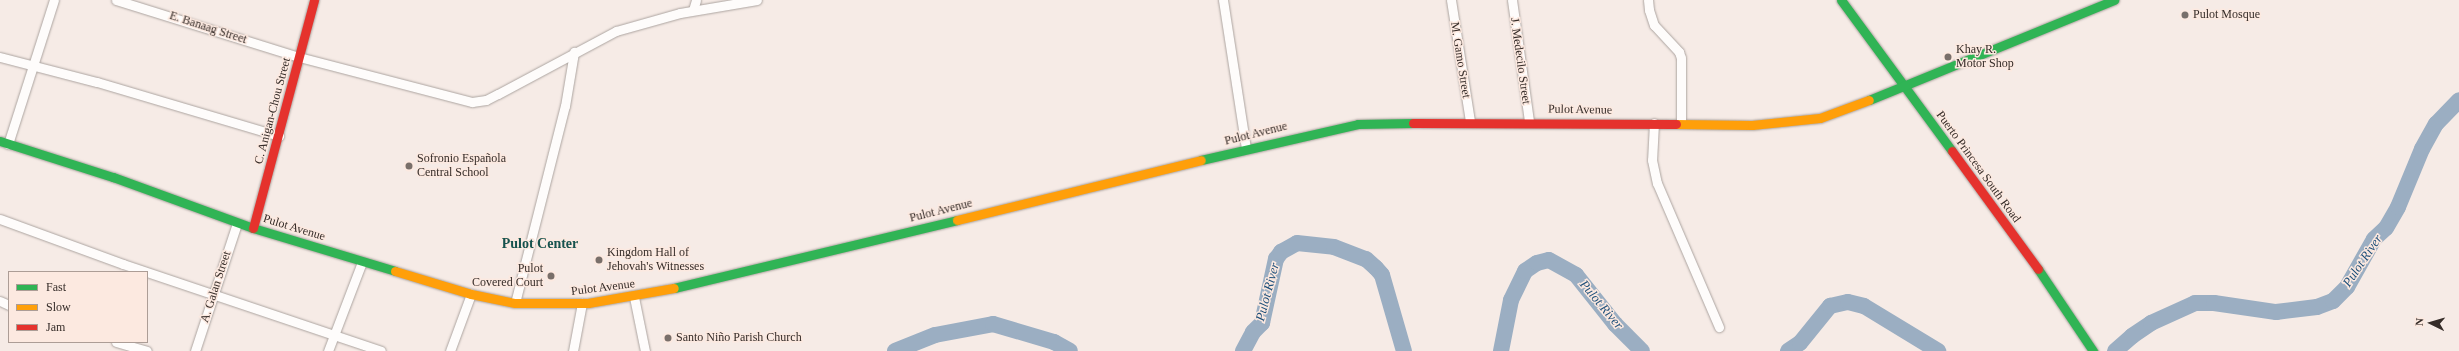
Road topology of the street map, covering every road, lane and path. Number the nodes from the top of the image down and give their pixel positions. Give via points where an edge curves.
1 (54, 0) edge
2 (116, 0) edge
3 (314, 0) edge
4 (696, 0) edge
5 (757, 0) edge
6 (1223, 0) edge
7 (1451, 0) edge
8 (1512, 0) edge
9 (1648, 0) edge
10 (1841, 0) edge
11 (2114, 0) edge
12 (693, 10) junction
13 (574, 52) junction
14 (0, 57) edge
15 (299, 57) junction
16 (34, 67) junction
17 (1905, 88) junction
18 (1470, 121) junction
19 (1529, 121) junction
20 (1654, 123) junction
21 (1680, 123) junction
22 (279, 136) junction
23 (4, 142) edge
24 (1246, 149) junction
25 (0, 219) edge
26 (237, 223) junction
27 (253, 228) junction
28 (362, 262) junction
29 (214, 294) junction
30 (471, 294) junction
31 (634, 297) junction
32 (515, 303) junction
33 (582, 303) junction
34 (1719, 327) dead end
35 (334, 337) junction
36 (119, 343) edge
37 (147, 351) edge
38 (196, 351) edge
39 (328, 351) edge
40 (381, 351) edge
41 (450, 351) edge
42 (572, 351) edge
43 (645, 351) edge
44 (2093, 351) edge

1 - 16 street
2 - 15 street, E. Banaag Street
3 - 15 street, C. Anigan-Chou Street
4 - 12 street
5 - 12 street, E. Banaag Street
6 - 24 street
7 - 18 street, M. Gamo Street
8 - 19 street, J. Medecilo Street
9 - 21 street via 1654,25 1682,58
10 - 17 street, Puerto Princesa South Road
11 - 17 street, Pulot Avenue
12 - 13 street, E. Banaag Street via 616,31
13 - 15 street, E. Banaag Street via 492,97 472,102
13 - 32 street via 558,137
14 - 16 street
15 - 22 street, C. Anigan-Chou Street
16 - 22 street via 97,82
16 - 23 street
17 - 21 street, Pulot Avenue via 1842,112 1800,121 1752,125
17 - 44 street, Puerto Princesa South Road via 2032,260
18 - 19 street, Pulot Avenue
18 - 24 street, Pulot Avenue via 1358,124
19 - 20 street, Pulot Avenue
20 - 21 street, Pulot Avenue
20 - 34 street via 1652,160 1657,182
22 - 27 street, C. Anigan-Chou Street
23 - 26 street, Pulot Avenue
24 - 31 street, Pulot Avenue via 769,268
25 - 29 street
26 - 27 street, Pulot Avenue
26 - 29 street, A. Galan Street
27 - 28 street, Pulot Avenue
28 - 30 street, Pulot Avenue
28 - 35 street
29 - 35 street
29 - 38 street, A. Galan Street
30 - 32 street, Pulot Avenue
30 - 41 street
31 - 33 street, Pulot Avenue
31 - 43 street
32 - 33 street, Pulot Avenue
33 - 42 street
35 - 39 street
35 - 40 street
36 - 37 street

